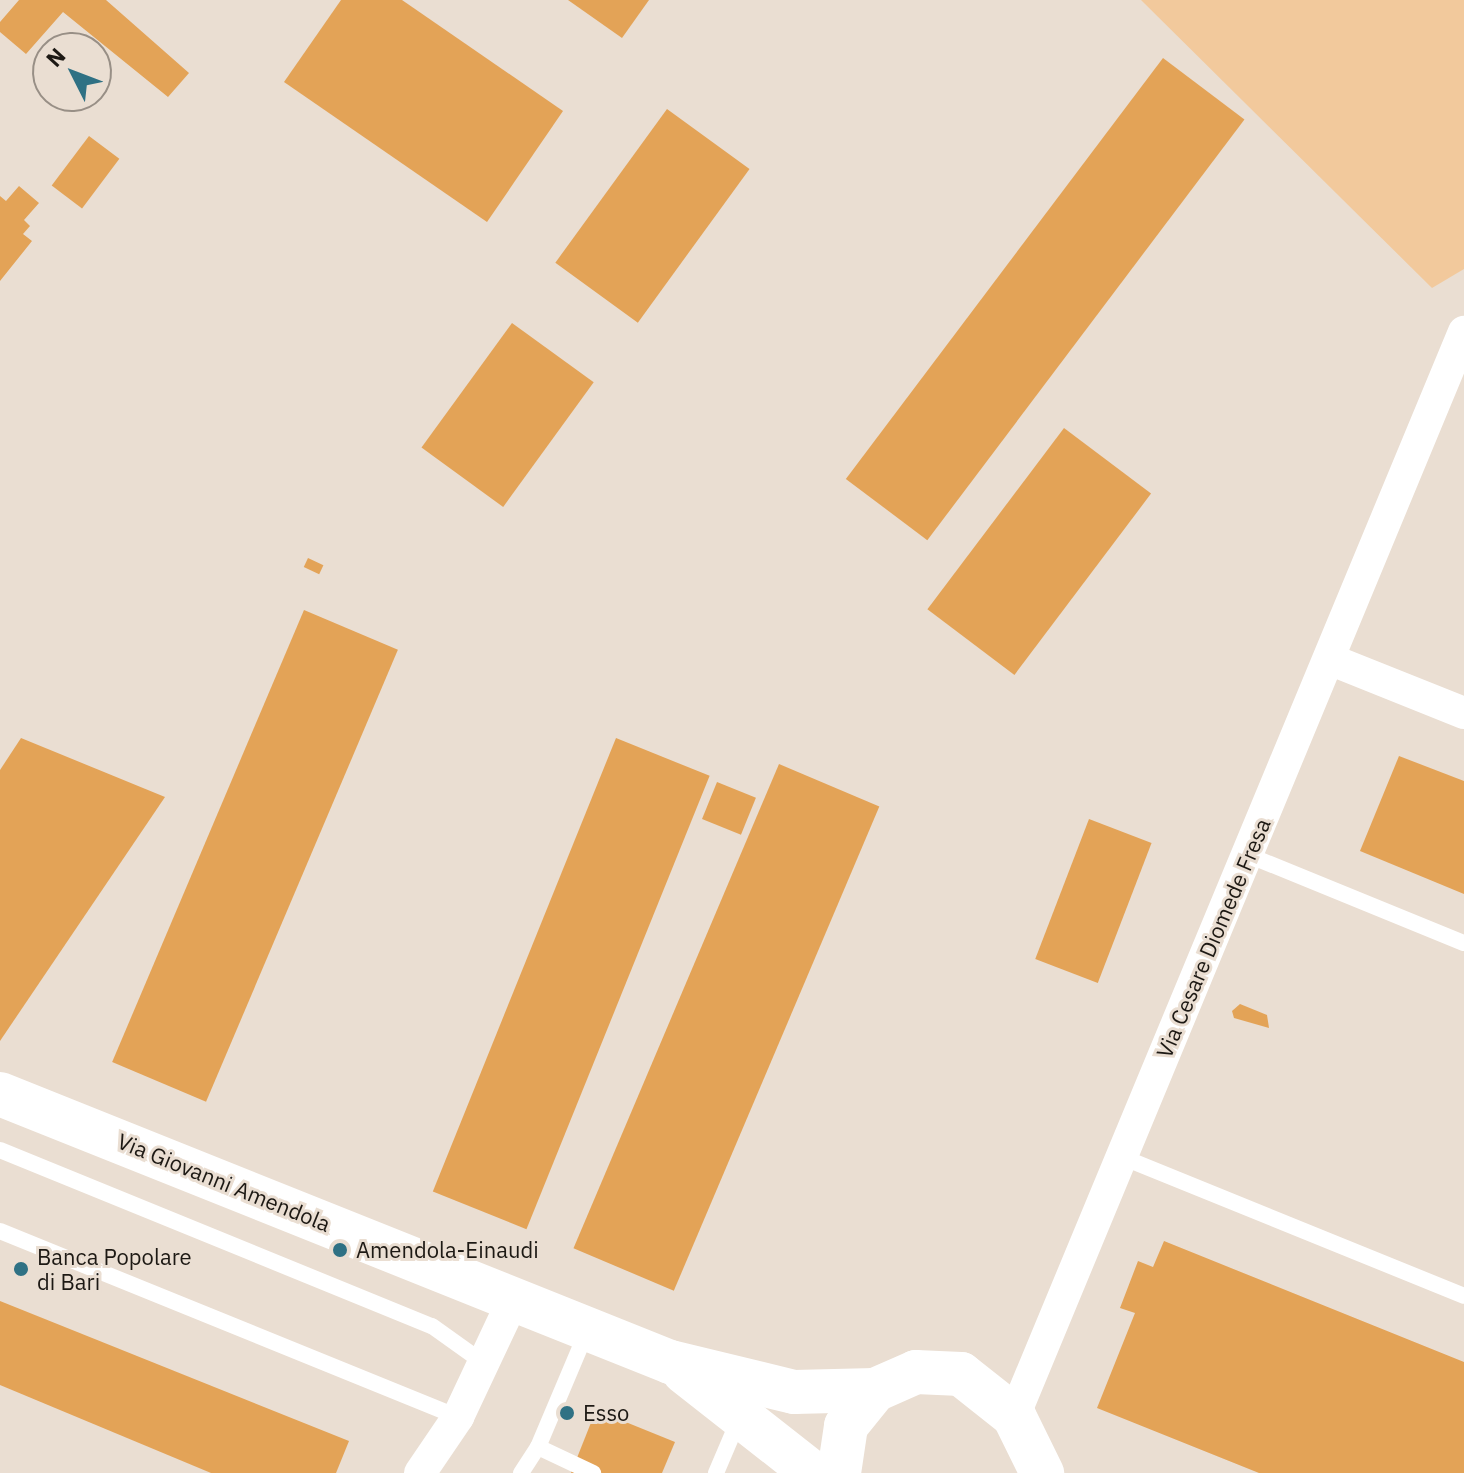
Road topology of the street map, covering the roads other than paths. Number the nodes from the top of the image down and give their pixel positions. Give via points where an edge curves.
1 (1464, 332) edge
2 (1329, 659) junction
3 (1464, 713) edge
4 (1248, 855) junction
5 (1464, 943) edge
6 (0, 1094) edge
7 (0, 1150) edge
8 (1122, 1157) junction
9 (0, 1231) edge
10 (1464, 1296) edge
11 (514, 1298) junction
12 (589, 1326) junction
13 (670, 1362) junction
14 (485, 1364) junction
15 (875, 1390) junction
16 (741, 1414) junction
17 (1014, 1416) junction
18 (458, 1417) junction
19 (538, 1447) junction
20 (420, 1473) edge
21 (521, 1473) edge
22 (593, 1473) edge
23 (716, 1473) edge
24 (813, 1473) edge
25 (839, 1473) edge
26 (1042, 1473) edge

1 - 2 street, Via Cesare Diomede Fresa
2 - 3 street
2 - 4 street, Via Cesare Diomede Fresa
4 - 5 lane
4 - 8 street, Via Cesare Diomede Fresa
6 - 11 main road, Via Giovanni Amendola
7 - 14 lane via 432,1326
8 - 10 lane
8 - 17 street, Via Cesare Diomede Fresa
9 - 18 lane
11 - 12 main road, Via Giovanni Amendola
11 - 14 street
12 - 13 main road, Via Giovanni Amendola
12 - 19 lane
13 - 15 main road, Via Giovanni Amendola via 794,1392
13 - 16 main road, Via Giovanni Amendola
14 - 18 street
15 - 17 main road, Via Giovanni Amendola via 916,1372 961,1374
15 - 25 main road, Via Giovanni Amendola via 846,1426
16 - 23 lane
16 - 24 main road, Via Giovanni Amendola
17 - 26 main road, Via Giovanni Amendola
18 - 20 street
19 - 21 lane
19 - 22 lane

